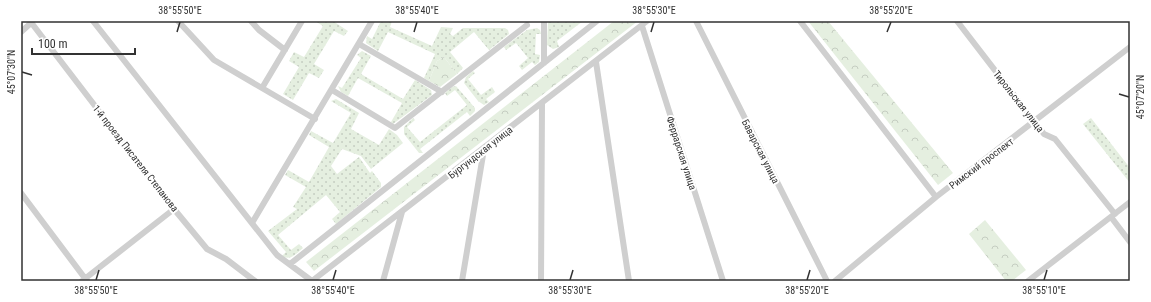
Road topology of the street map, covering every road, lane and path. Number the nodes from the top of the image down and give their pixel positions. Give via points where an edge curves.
1 (94, 21) edge
2 (178, 21) edge
3 (302, 21) edge
4 (372, 21) edge
5 (544, 21) edge
6 (597, 21) edge
7 (648, 21) edge
8 (696, 21) edge
9 (800, 21) edge
10 (957, 21) edge
11 (31, 22) edge
12 (252, 22) edge
13 (527, 25) dead end
14 (642, 26) junction
15 (21, 32) edge
16 (359, 44) junction
17 (1130, 47) edge
18 (285, 50) junction
19 (596, 62) junction
20 (544, 63) junction
21 (262, 88) junction
22 (332, 90) junction
23 (442, 92) junction
24 (542, 104) junction
25 (315, 119) junction
26 (1035, 122) junction
27 (484, 149) junction
28 (21, 193) edge
29 (936, 198) junction
30 (1130, 202) edge
31 (174, 209) junction
32 (402, 212) junction
33 (1113, 215) junction
34 (252, 223) junction
35 (1130, 242) edge
36 (290, 264) junction
37 (84, 280) edge
38 (255, 281) edge
39 (312, 281) edge
40 (383, 281) edge
41 (462, 281) edge
42 (541, 281) edge
43 (629, 281) edge
44 (723, 281) edge
45 (827, 281) edge
46 (835, 281) edge
47 (1028, 281) edge

1 - 34 street
2 - 21 street via 214,60
3 - 18 street
4 - 16 street
5 - 20 street
6 - 20 street
7 - 14 street, Бургундская улица
8 - 45 street, Баварская улица
9 - 29 street
10 - 26 street, Тирольская улица
11 - 15 street
11 - 31 street, 1-й проезд Писателя Степанова
12 - 18 street
13 - 23 street
14 - 19 street, Бургундская улица
14 - 44 street, Феррарская улица
16 - 22 street
16 - 23 street
17 - 26 street, Римский проспект
18 - 21 street
19 - 24 street, Бургундская улица
19 - 43 street
20 - 36 street
21 - 25 street
22 - 23 street via 395,128
22 - 25 street
24 - 27 street, Бургундская улица
24 - 42 street
25 - 34 street
26 - 29 street, Римский проспект
26 - 33 street, Тирольская улица via 1046,136 1055,139
27 - 32 street, Бургундская улица
27 - 41 street
28 - 37 street
29 - 46 street, Римский проспект
30 - 33 street
31 - 37 street
31 - 38 street, 1-й проезд Писателя Степанова via 207,249 226,259
32 - 39 street, Бургундская улица
32 - 40 street
33 - 35 street, Тирольская улица
33 - 47 street
34 - 36 street via 277,256
36 - 39 street

